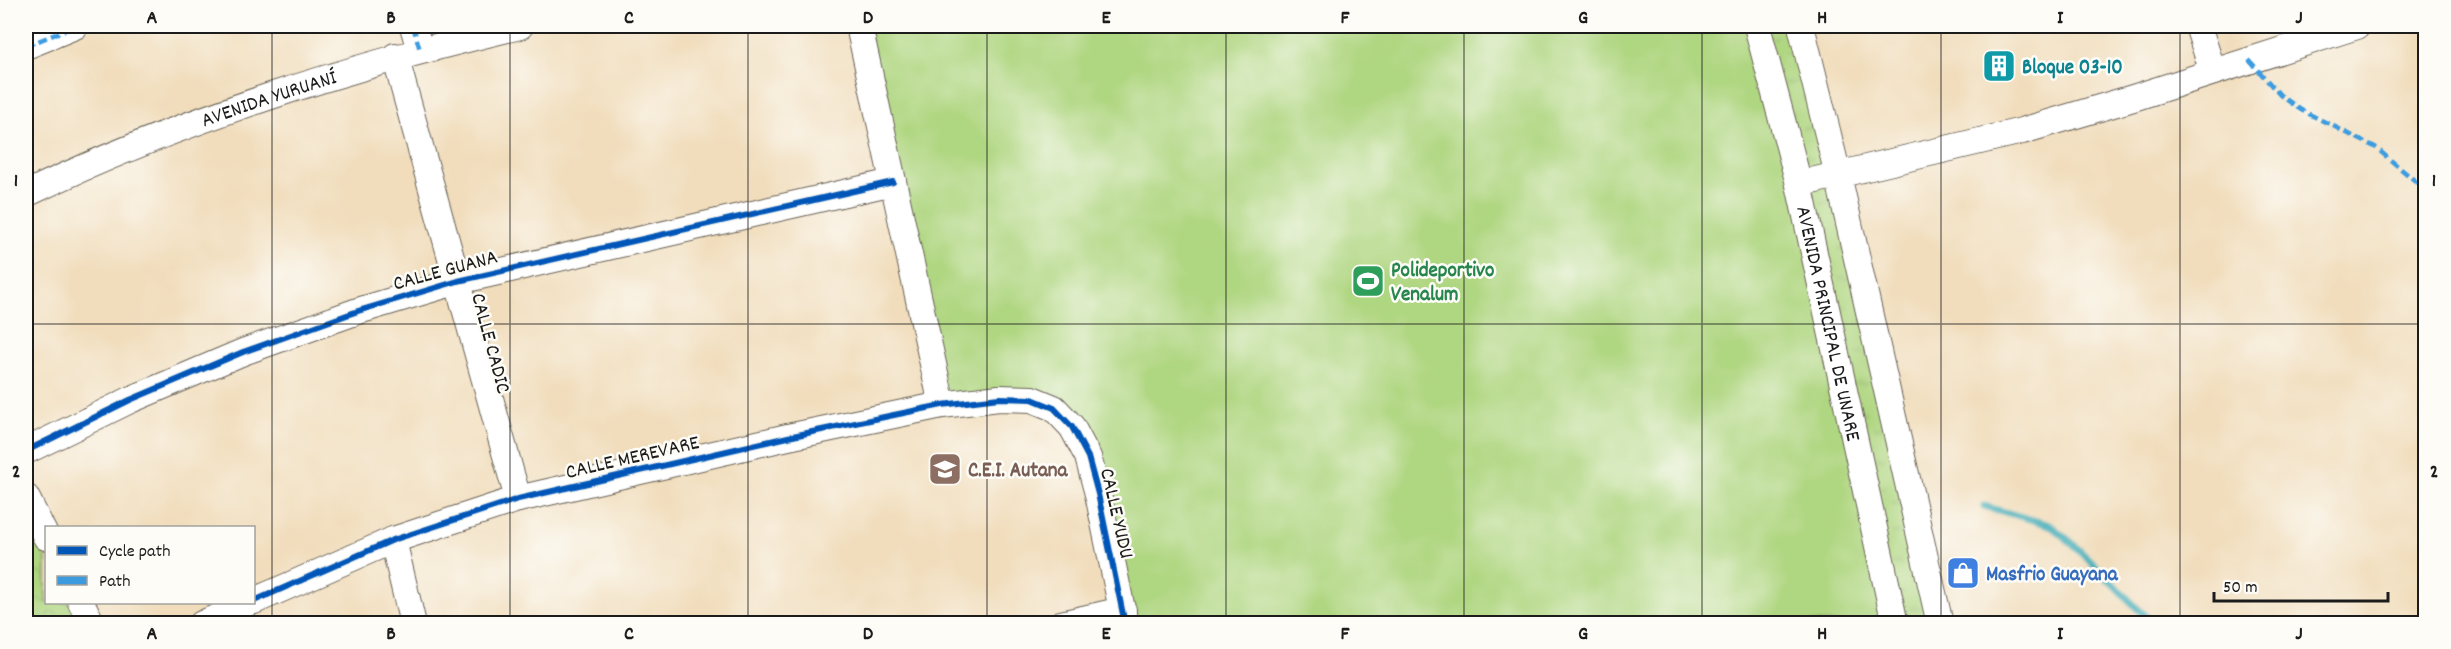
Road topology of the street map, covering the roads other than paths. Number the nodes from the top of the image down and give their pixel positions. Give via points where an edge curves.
1 (75, 26) edge
2 (413, 26) edge
3 (520, 26) edge
4 (859, 26) edge
5 (1757, 26) edge
6 (1801, 26) edge
7 (2198, 26) edge
8 (2357, 26) edge
9 (26, 46) edge
10 (408, 53) junction
11 (2213, 72) junction
12 (1838, 175) junction
13 (893, 182) junction
14 (1799, 184) junction
15 (26, 194) edge
16 (458, 280) junction
17 (1032, 399) joint
18 (942, 405) junction
19 (26, 451) edge
20 (26, 497) edge
21 (518, 499) junction
22 (45, 535) edge
23 (393, 540) junction
24 (255, 601) edge
25 (82, 604) edge
26 (247, 604) edge
27 (1124, 617) edge
28 (92, 624) edge
29 (202, 624) edge
30 (413, 624) edge
31 (1061, 624) edge
32 (1895, 624) edge
33 (1940, 624) edge

1 - 9 street
2 - 10 street, CALLE CADIC
3 - 10 street, AVENIDA YURUANÍ
4 - 13 street
5 - 14 street, AVENIDA PRINCIPAL DE UNARE
6 - 12 street, AVENIDA PRINCIPAL DE UNARE
7 - 11 street
8 - 11 street
10 - 15 street, AVENIDA YURUANÍ via 227,109
10 - 16 street, CALLE CADIC
11 - 12 street via 2022,131
12 - 14 street
12 - 33 street, AVENIDA PRINCIPAL DE UNARE
13 - 16 street, CALLE GUANA
13 - 18 street
14 - 32 street, AVENIDA PRINCIPAL DE UNARE
16 - 19 street, CALLE GUANA via 243,352 130,400
16 - 21 street, CALLE CADIC
17 - 18 street, CALLE MEREVARE via 999,398
17 - 27 street, CALLE YUDU via 1060,414 1088,457
18 - 21 street, CALLE MEREVARE via 788,436
20 - 22 street
21 - 23 street, CALLE MEREVARE
23 - 24 street, CALLE MEREVARE
23 - 30 street
25 - 28 street
26 - 29 street, CALLE MEREVARE
27 - 31 street

